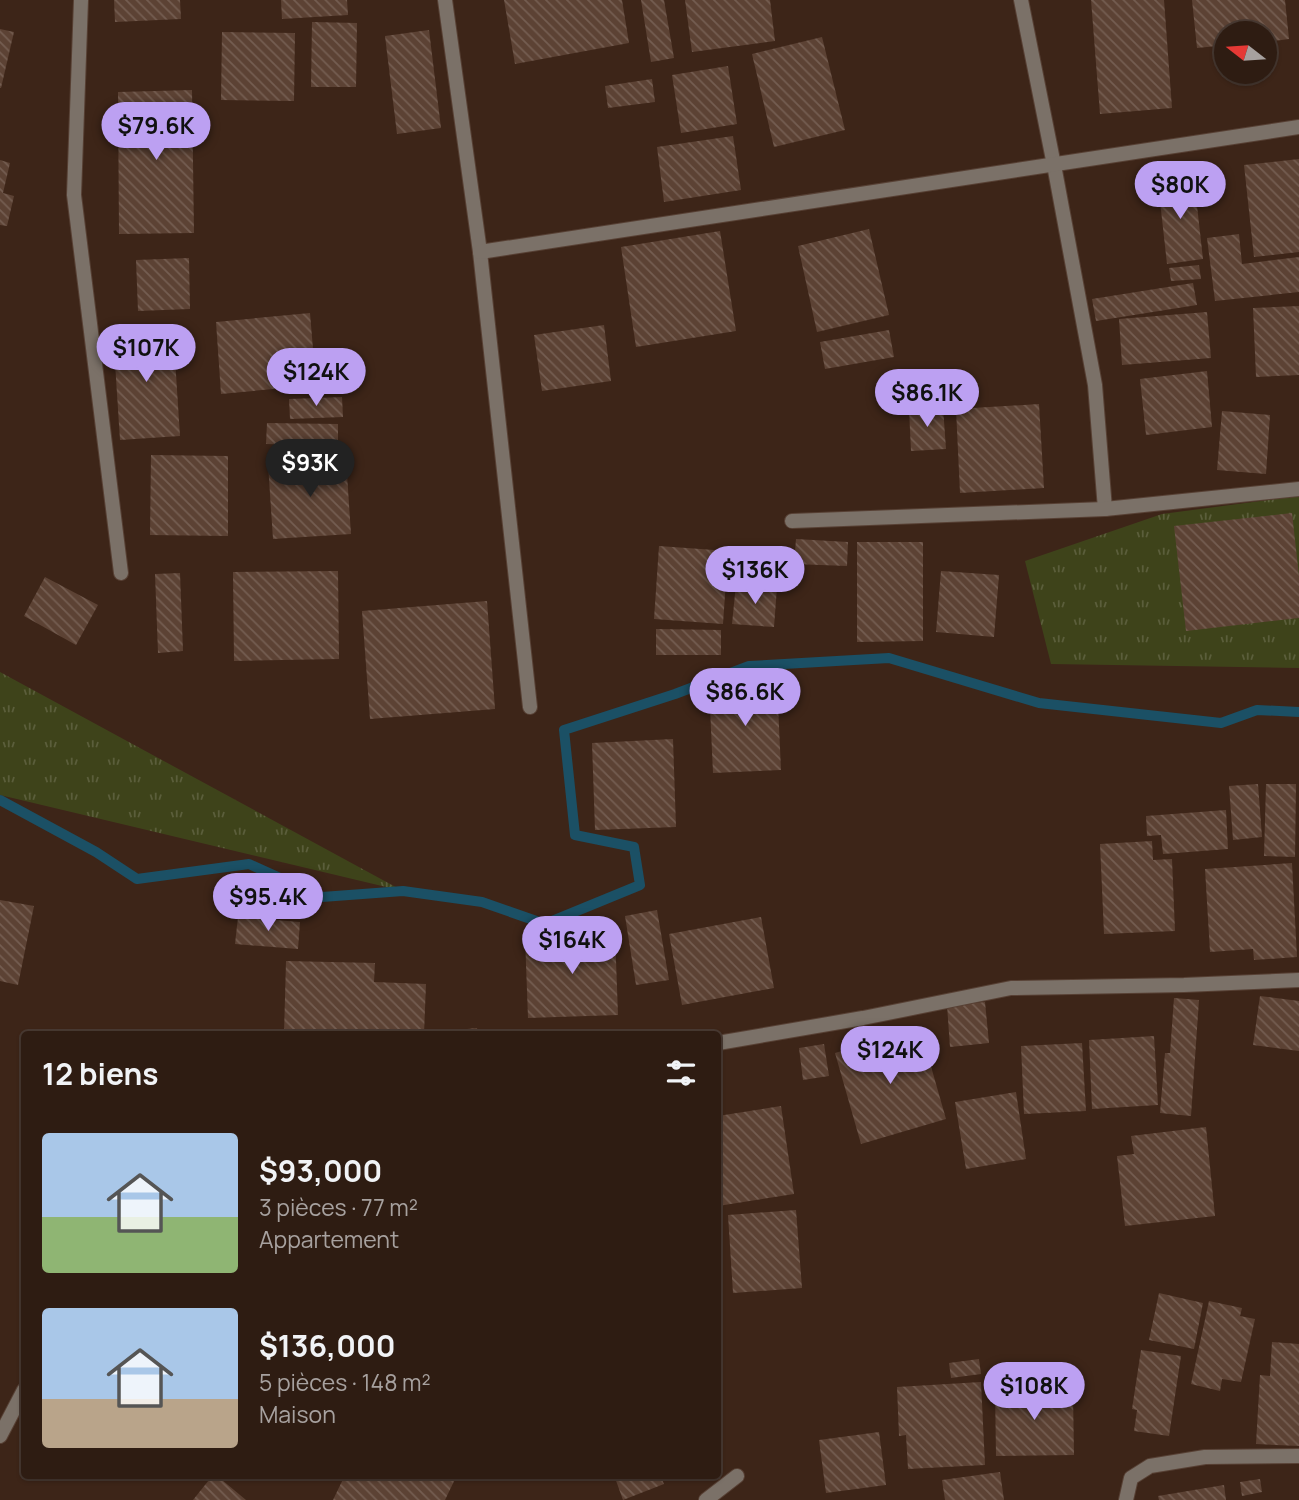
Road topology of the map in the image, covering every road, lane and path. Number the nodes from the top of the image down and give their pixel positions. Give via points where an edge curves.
1 (80, 0) edge
2 (445, 0) edge
3 (1021, 0) edge
4 (1299, 127) edge
5 (1054, 165) junction
6 (480, 253) junction
7 (1299, 489) edge
8 (1105, 509) junction
9 (792, 521) dead end
10 (121, 573) dead end
11 (530, 707) dead end
12 (1299, 980) edge
13 (721, 1042) edge
14 (21, 1396) edge
15 (0, 1436) edge
16 (1299, 1456) edge
17 (737, 1476) dead end
18 (706, 1500) edge
19 (1126, 1500) edge

1 - 10 street via 74,195
2 - 6 street
3 - 5 street
4 - 5 street
5 - 6 street
5 - 8 street via 1095,385
6 - 11 street
7 - 8 street
8 - 9 street
12 - 13 street via 1011,988
14 - 15 street
16 - 19 street via 1205,1457 1150,1466 1131,1478
17 - 18 street

